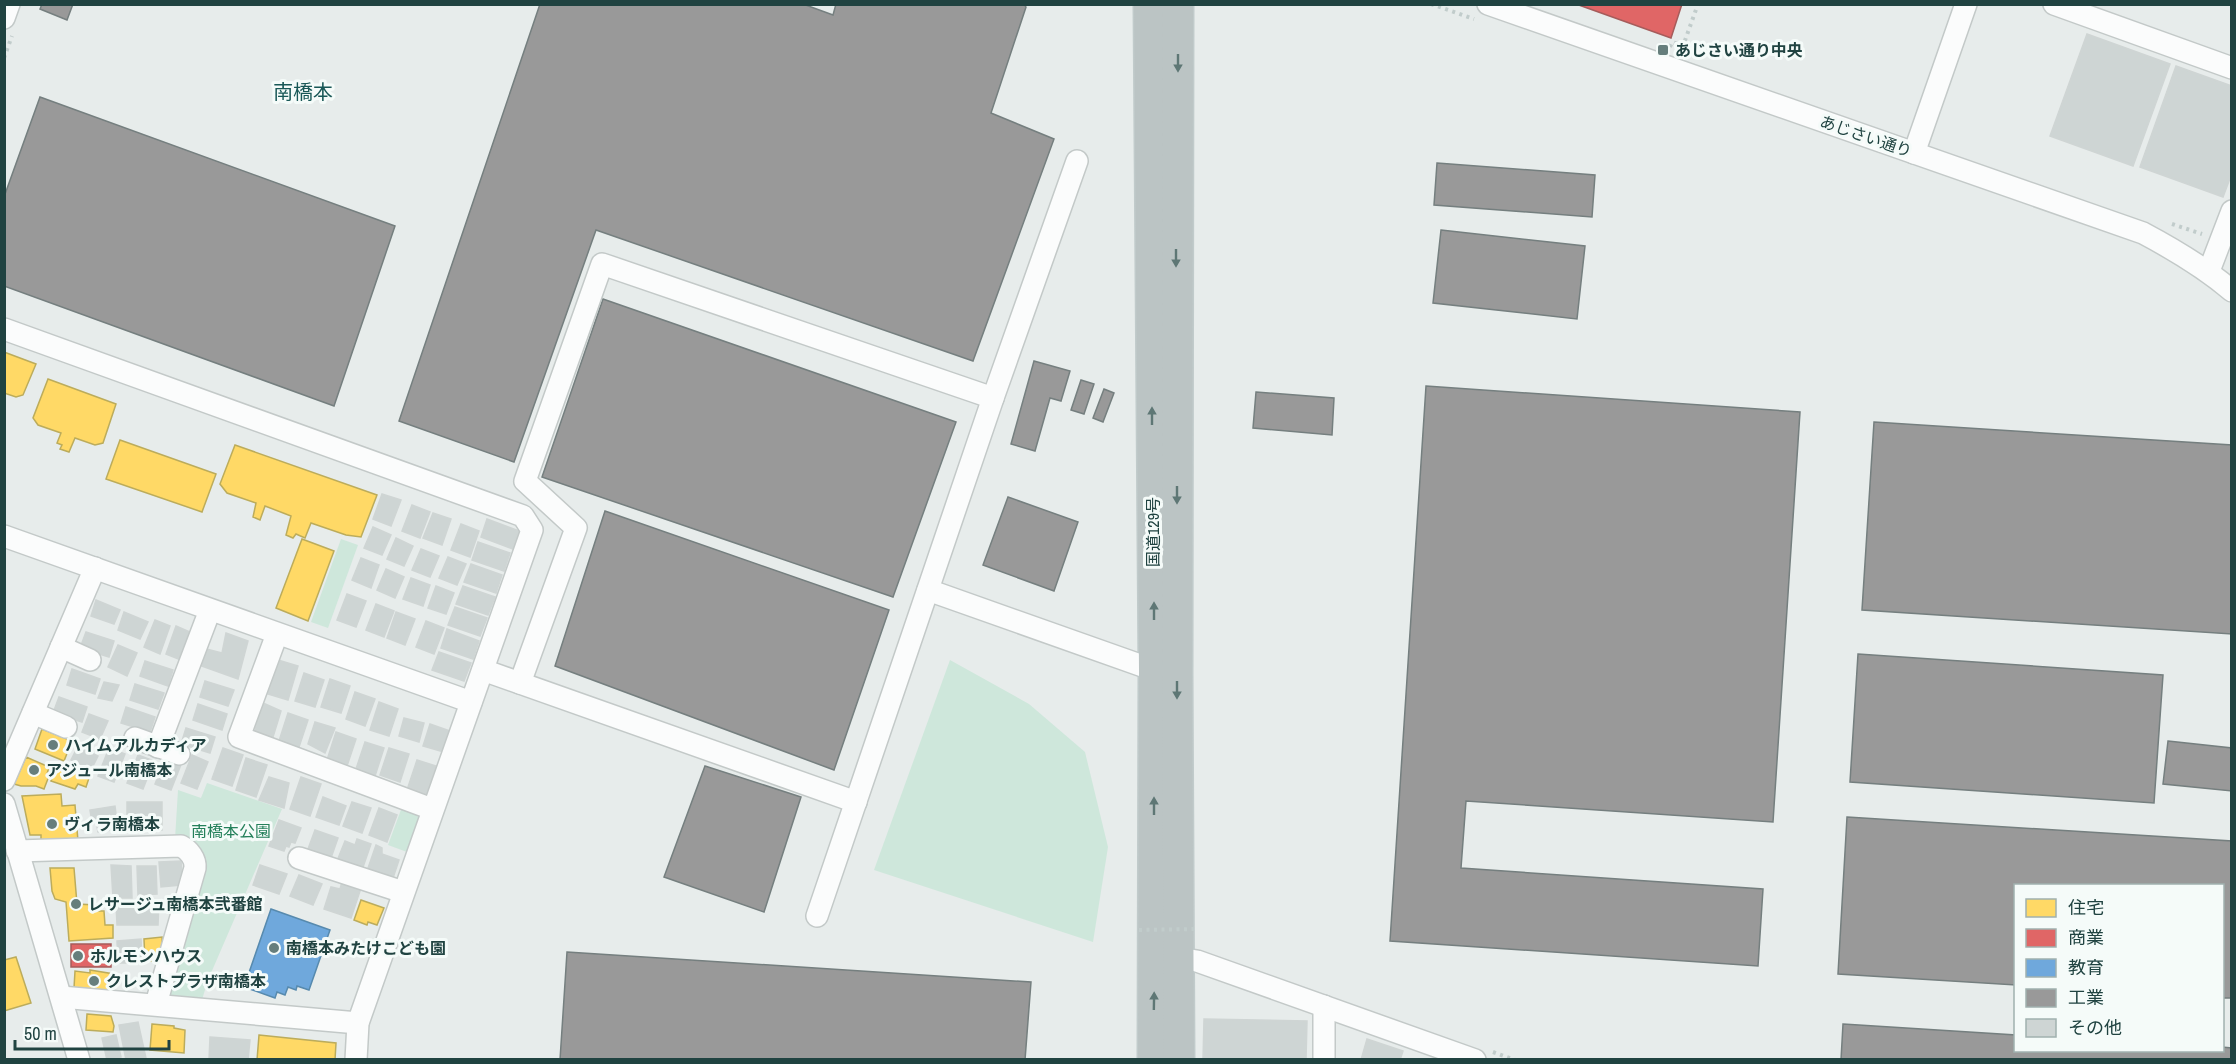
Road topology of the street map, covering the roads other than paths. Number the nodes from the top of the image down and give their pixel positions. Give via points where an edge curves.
1 (9, 4) edge
2 (1149, 4) edge
3 (1178, 4) edge
4 (1966, 4) edge
5 (2054, 4) edge
6 (1498, 6) edge
7 (4, 18) edge
8 (2232, 68) edge
9 (1914, 153) junction
10 (1077, 161) dead end
11 (2232, 211) edge
12 (2209, 271) junction
13 (2232, 291) edge
14 (4, 329) edge
15 (993, 398) junction
16 (4, 536) edge
17 (95, 568) junction
18 (928, 590) junction
19 (210, 610) junction
20 (277, 634) junction
21 (61, 647) junction
22 (90, 660) dead end
23 (483, 670) junction
24 (1154, 670) junction
25 (520, 683) junction
26 (471, 702) junction
27 (33, 713) junction
28 (66, 727) dead end
29 (135, 738) dead end
30 (158, 747) junction
31 (179, 754) dead end
32 (4, 780) edge
33 (856, 802) junction
34 (5, 805) edge
35 (432, 809) junction
36 (17, 851) junction
37 (299, 858) dead end
38 (403, 892) junction
39 (817, 916) dead end
40 (1166, 956) junction
41 (61, 997) junction
42 (156, 1004) junction
43 (1324, 1006) junction
44 (358, 1023) junction
45 (79, 1059) edge
46 (356, 1059) edge
47 (1153, 1059) edge
48 (1179, 1059) edge
49 (1324, 1059) edge
50 (1475, 1059) edge

1 - 7 street
24 -> 2 highway, 国道129号
3 -> 40 highway, 国道129号
4 - 9 street
5 - 8 street
6 - 9 street, あじさい通り
9 - 12 street, あじさい通り via 2143,233
10 - 15 street
11 - 12 street
12 - 13 street, あじさい通り
14 - 23 street via 523,516 532,530
15 - 18 street
15 - 25 street via 602,264 525,481 576,528
16 - 17 street
17 - 19 street
17 - 21 street
18 - 24 street
18 - 33 street
19 - 20 street
19 - 30 street via 188,697
20 - 26 street
20 - 35 street via 239,737
21 - 22 street
21 - 27 street
23 - 25 street
23 - 26 street
40 -> 24 highway, 国道129号
25 - 33 street
26 - 35 street
27 - 28 street
27 - 32 street
29 - 30 street
30 - 31 street
33 - 39 street
34 - 36 street
35 - 38 street
36 - 41 street
36 - 42 street via 181,846 189,852 195,868
37 - 38 street
38 - 44 street
40 - 43 street via 1197,961
47 -> 40 highway, 国道129号
40 - 48 highway, 国道129号
41 - 42 street
41 - 45 street
42 - 44 street
43 - 49 street
43 - 50 street
44 - 46 street

